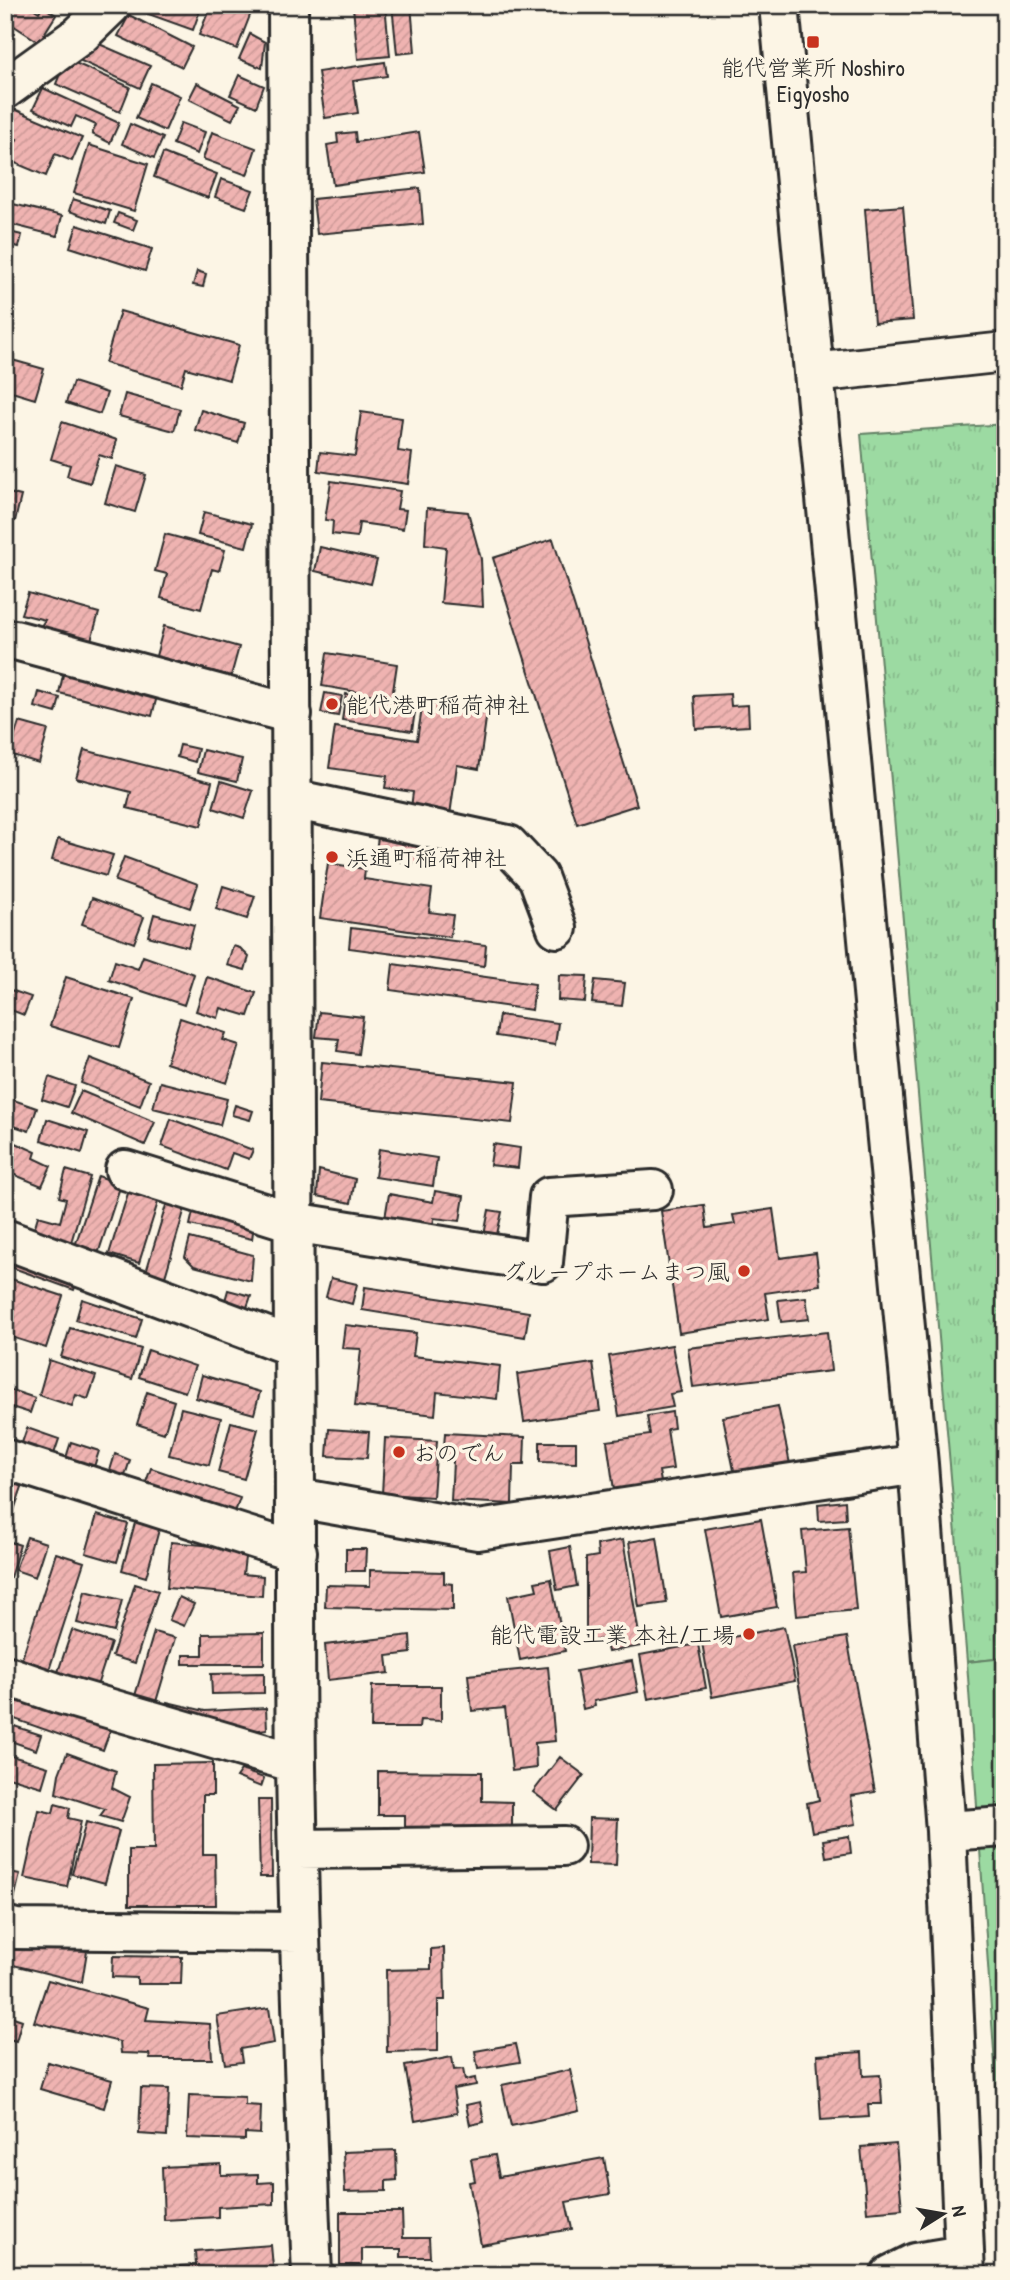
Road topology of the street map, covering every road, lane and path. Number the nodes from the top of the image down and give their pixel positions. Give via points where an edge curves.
1 (111, 5) edge
2 (288, 5) edge
3 (779, 5) edge
4 (5, 89) edge
5 (1005, 352) edge
6 (814, 373) junction
7 (15, 640) dead end
8 (292, 714) junction
9 (292, 799) junction
10 (557, 928) dead end
11 (125, 1170) dead end
12 (653, 1190) dead end
13 (293, 1222) junction
14 (5, 1239) edge
15 (294, 1347) junction
16 (5, 1459) edge
17 (918, 1464) junction
18 (297, 1498) junction
19 (297, 1552) junction
20 (5, 1675) edge
21 (296, 1763) junction
22 (1005, 1827) edge
23 (946, 1831) junction
24 (564, 1846) dead end
25 (298, 1849) junction
26 (5, 1926) edge
27 (299, 1932) junction
28 (964, 2265) edge
29 (312, 2275) edge
30 (891, 2275) edge

1 - 4 street via 80,35
2 - 8 street
3 - 6 street
5 - 6 street
6 - 17 street
7 - 8 street
8 - 9 street
9 - 10 street via 508,845 538,877
9 - 13 street
11 - 13 street
12 - 13 street via 549,1197 543,1262
13 - 15 street
14 - 15 street
15 - 18 street
16 - 19 street
17 - 18 street via 478,1530
17 - 23 street
18 - 19 street
19 - 21 street
20 - 21 street
21 - 25 street
22 - 23 street
23 - 28 street
24 - 25 street
25 - 27 street
26 - 27 street
27 - 29 street
28 - 30 street via 915,2263

